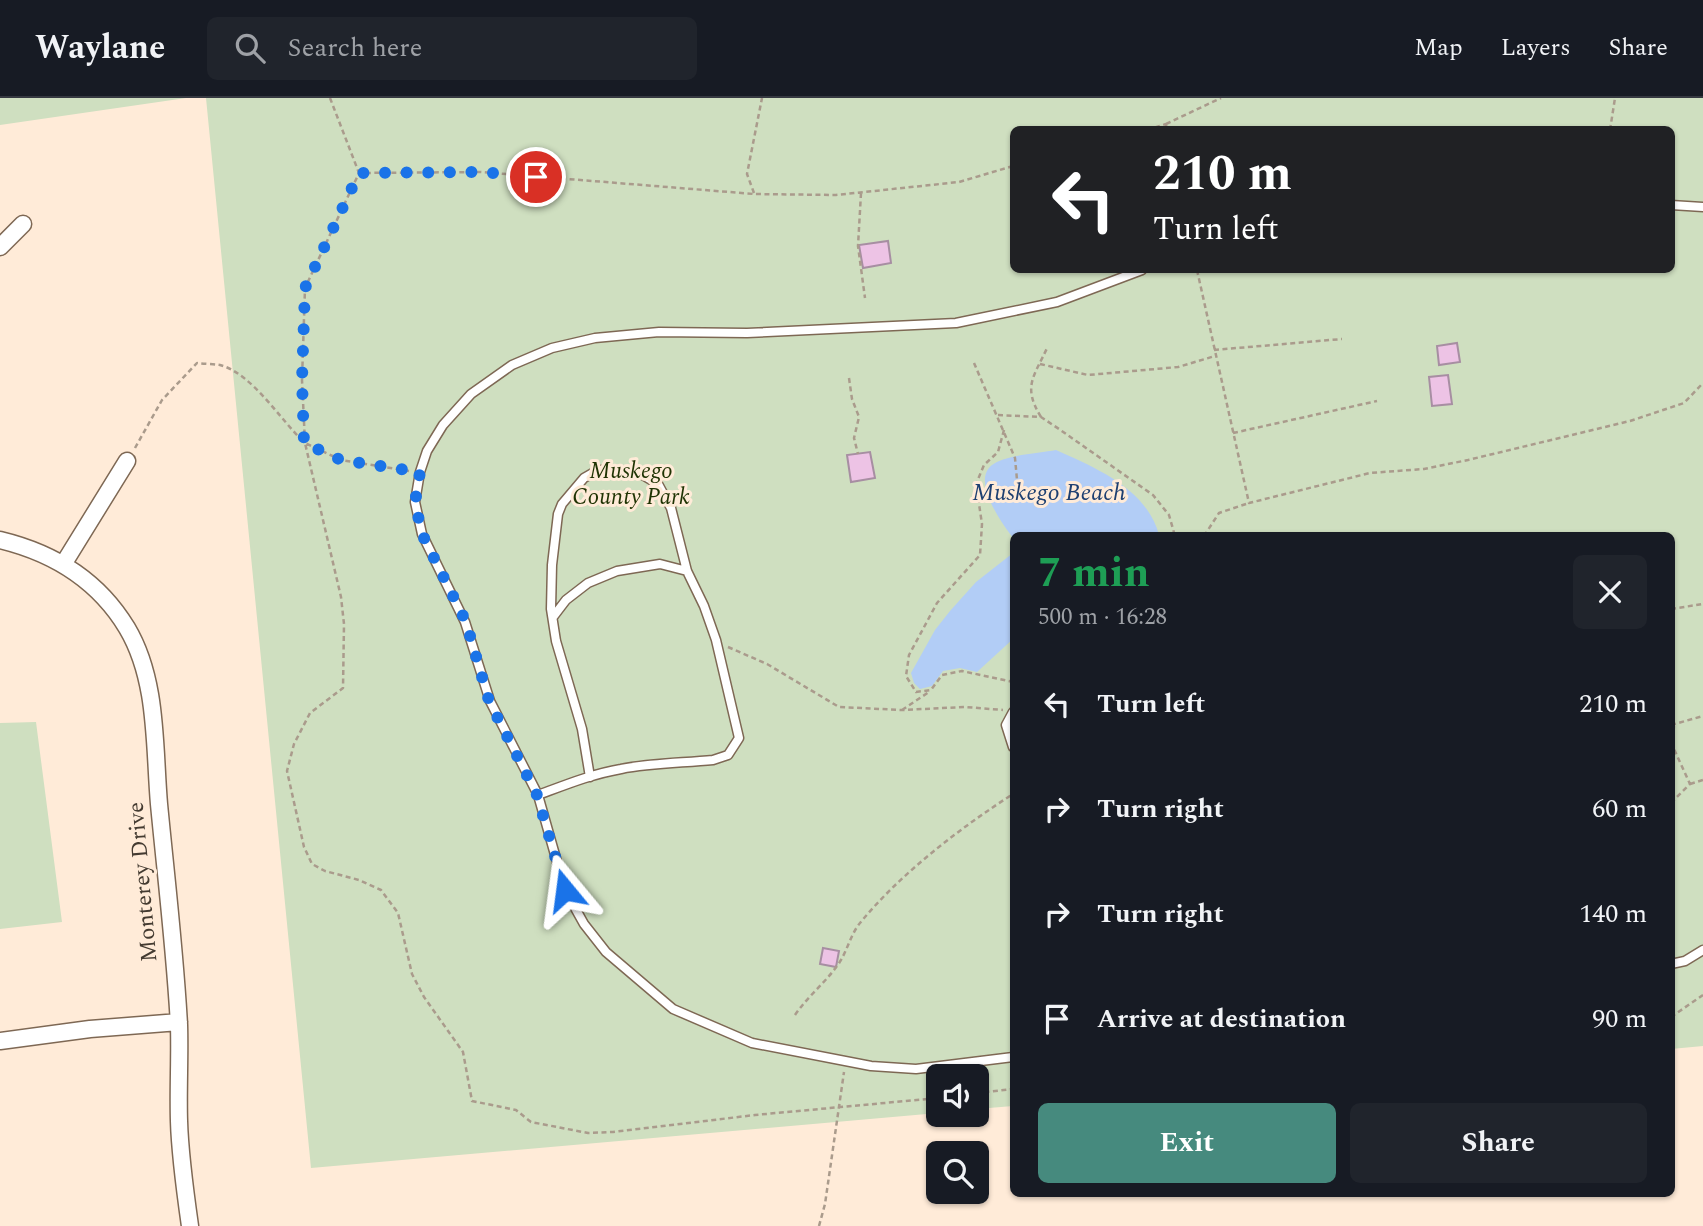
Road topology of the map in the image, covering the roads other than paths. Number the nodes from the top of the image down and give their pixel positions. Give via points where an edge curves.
1 (1675, 205) edge
2 (1703, 207) edge
3 (23, 224) dead end
4 (0, 247) edge
5 (1134, 273) edge
6 (127, 461) road end
7 (0, 540) edge
8 (64, 564) junction
9 (687, 571) junction
10 (553, 617) junction
11 (1010, 717) edge
12 (1010, 738) edge
13 (590, 777) junction
14 (537, 795) junction
15 (1703, 950) edge
16 (1675, 963) edge
17 (179, 1022) junction
18 (0, 1041) edge
19 (1010, 1057) edge
20 (190, 1226) edge

1 - 2 lane
3 - 4 street
5 - 14 lane via 1057,302 956,323 594,338 552,348 512,365 471,394 427,451 415,502 422,534 466,622 489,701
6 - 8 street
7 - 8 street, Monterey Drive
8 - 17 street, Monterey Drive via 117,614 134,643 147,683
9 - 10 lane via 660,564 617,571 587,583
9 - 10 lane via 671,508 658,484 636,471 598,470 584,478 558,514 552,565
9 - 13 lane via 716,640 739,738 728,755 713,760 621,768
10 - 13 lane
11 - 12 lane via 1006,725
13 - 14 lane
14 - 19 lane via 565,890 584,924 606,952 673,1009 752,1043 871,1066 916,1069
15 - 16 lane
17 - 18 street
17 - 20 street, Monterey Drive via 181,1159

